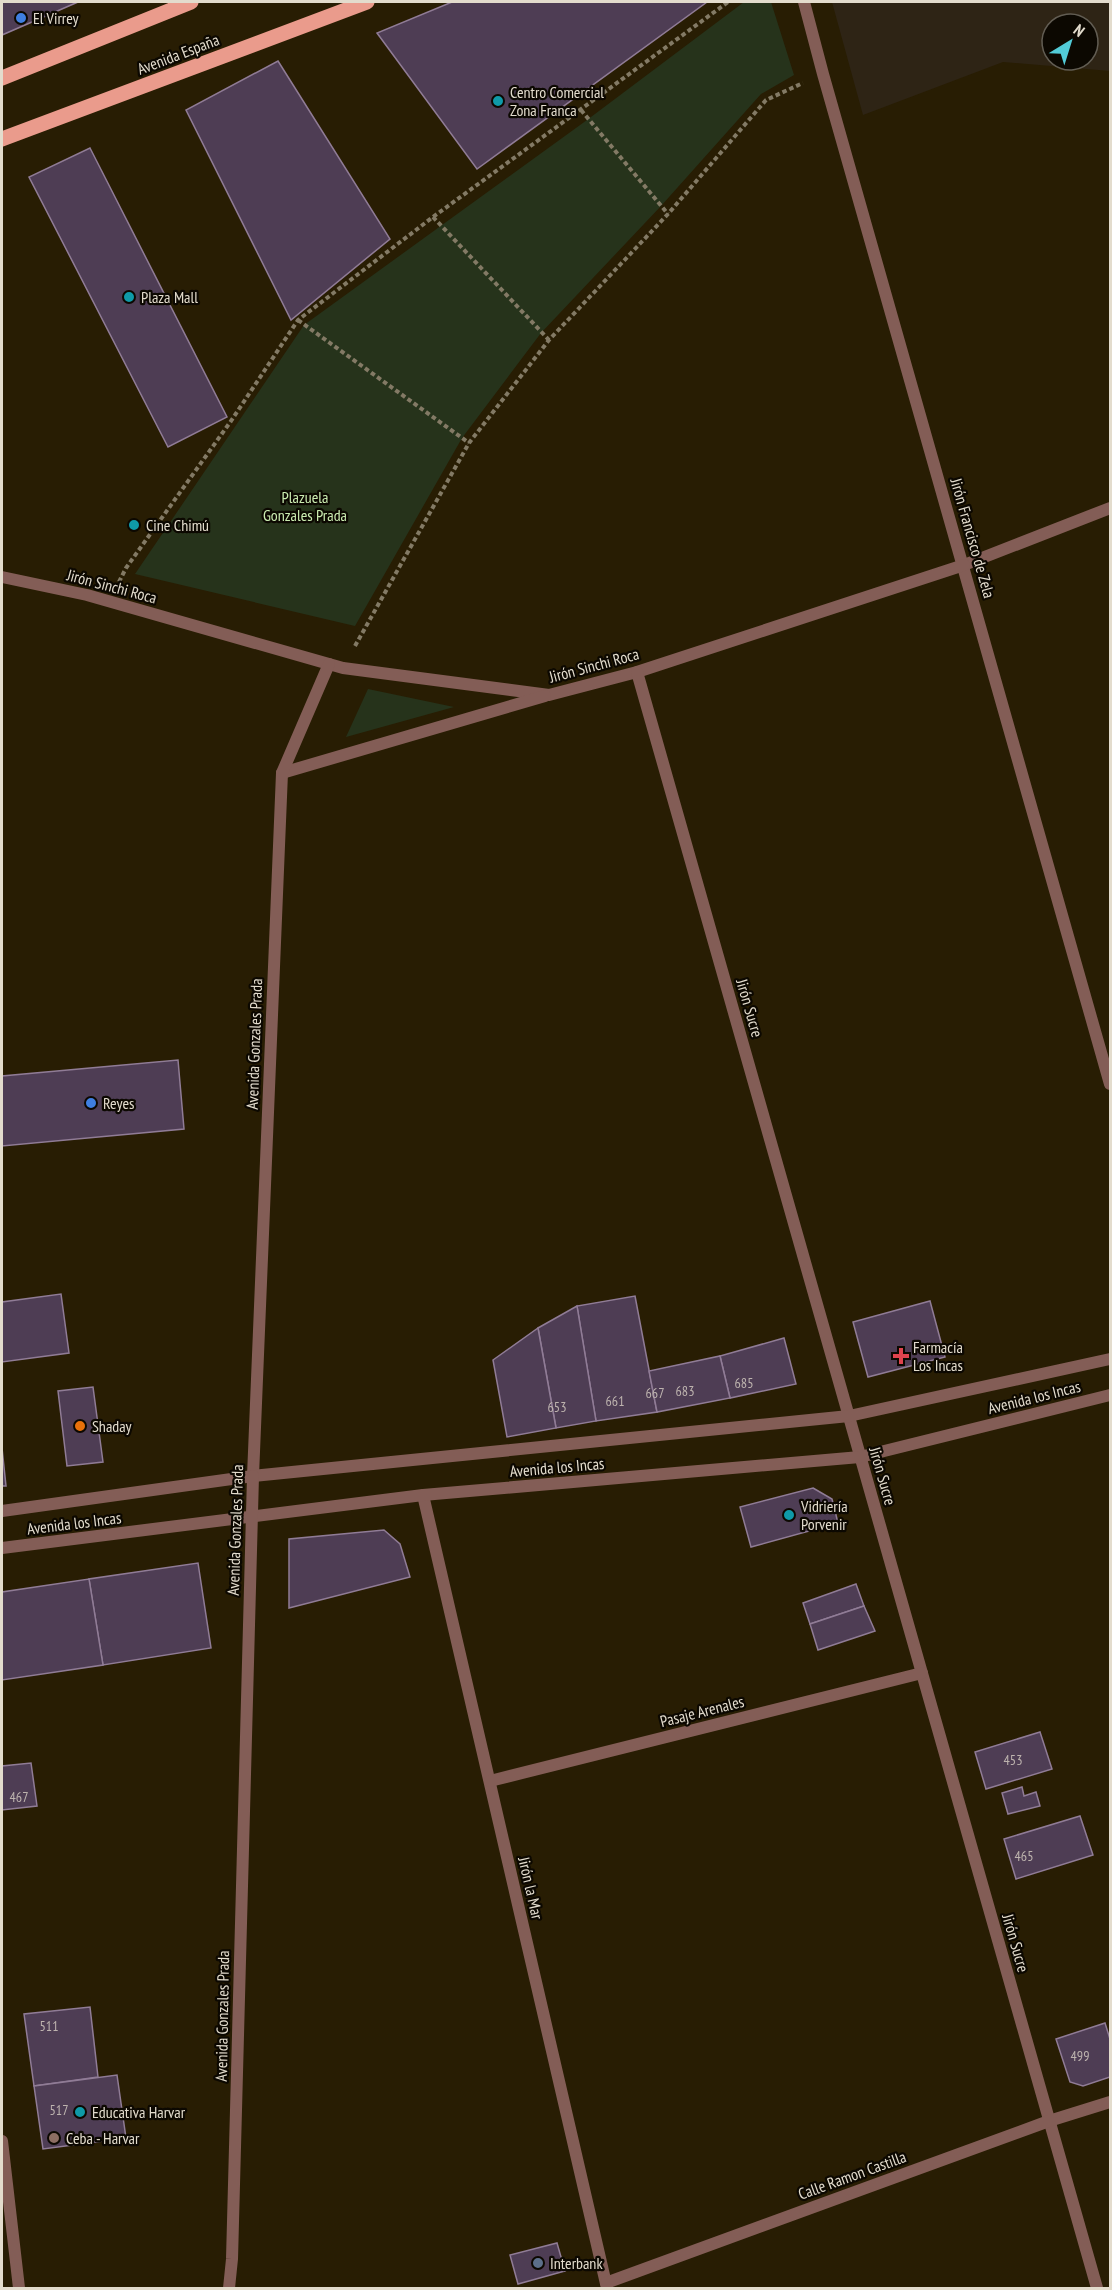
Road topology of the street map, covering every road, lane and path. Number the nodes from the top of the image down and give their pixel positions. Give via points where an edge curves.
1 (191, 2) edge
2 (367, 2) edge
3 (728, 2) edge
4 (804, 2) edge
5 (823, 74) junction
6 (2, 78) edge
7 (581, 110) junction
8 (2, 139) edge
9 (668, 214) junction
10 (433, 217) junction
11 (298, 320) junction
12 (549, 340) junction
13 (469, 443) junction
14 (1110, 508) edge
15 (964, 565) junction
16 (2, 577) edge
17 (110, 601) junction
18 (329, 664) junction
19 (343, 668) junction
20 (637, 672) junction
21 (549, 695) junction
22 (282, 773) junction
23 (1110, 1084) edge
24 (1110, 1359) edge
25 (1110, 1395) edge
26 (849, 1416) junction
27 (860, 1457) junction
28 (253, 1476) junction
29 (423, 1495) junction
30 (2, 1510) edge
31 (250, 1518) junction
32 (2, 1548) edge
33 (922, 1673) junction
34 (489, 1781) junction
35 (1110, 2102) edge
36 (1050, 2121) junction
37 (2, 2141) edge
38 (607, 2286) edge
39 (20, 2289) edge
40 (229, 2289) edge
41 (1097, 2289) edge

1 - 6 main road
2 - 8 main road, Avenida España
3 - 7 path
4 - 5 street, Jirón Francisco de Zela
5 - 9 path via 766,100
5 - 15 street, Jirón Francisco de Zela
7 - 9 path
7 - 10 path
9 - 12 path
10 - 11 path
10 - 12 path
11 - 13 path
11 - 17 path via 126,568
12 - 13 path
13 - 19 path
14 - 15 street, Jirón Sinchi Roca
15 - 20 street, Jirón Sinchi Roca
15 - 23 street, Jirón Francisco de Zela
16 - 17 street, Jirón Sinchi Roca
17 - 18 street, Jirón Sinchi Roca
18 - 19 street, Jirón Sinchi Roca
18 - 22 street, Avenida Gonzales Prada
19 - 21 street, Jirón Sinchi Roca
20 - 21 street, Jirón Sinchi Roca
20 - 26 street, Jirón Sucre
21 - 22 street
22 - 28 street, Avenida Gonzales Prada
24 - 26 street, Avenida los Incas
25 - 27 street, Avenida los Incas
26 - 27 street, Jirón Sucre
26 - 28 street, Avenida los Incas
27 - 29 street, Avenida los Incas
27 - 33 street, Jirón Sucre
28 - 30 street, Avenida los Incas
28 - 31 street, Avenida Gonzales Prada
29 - 31 street, Avenida los Incas
29 - 34 street, Jirón la Mar
31 - 32 street, Avenida los Incas
31 - 40 street, Avenida Gonzales Prada
33 - 34 street, Pasaje Arenales
33 - 36 street, Jirón Sucre
34 - 38 street, Jirón la Mar
35 - 36 street, Calle Ramon Castilla
36 - 38 street, Calle Ramon Castilla
36 - 41 street, Jirón Sucre
37 - 39 street

